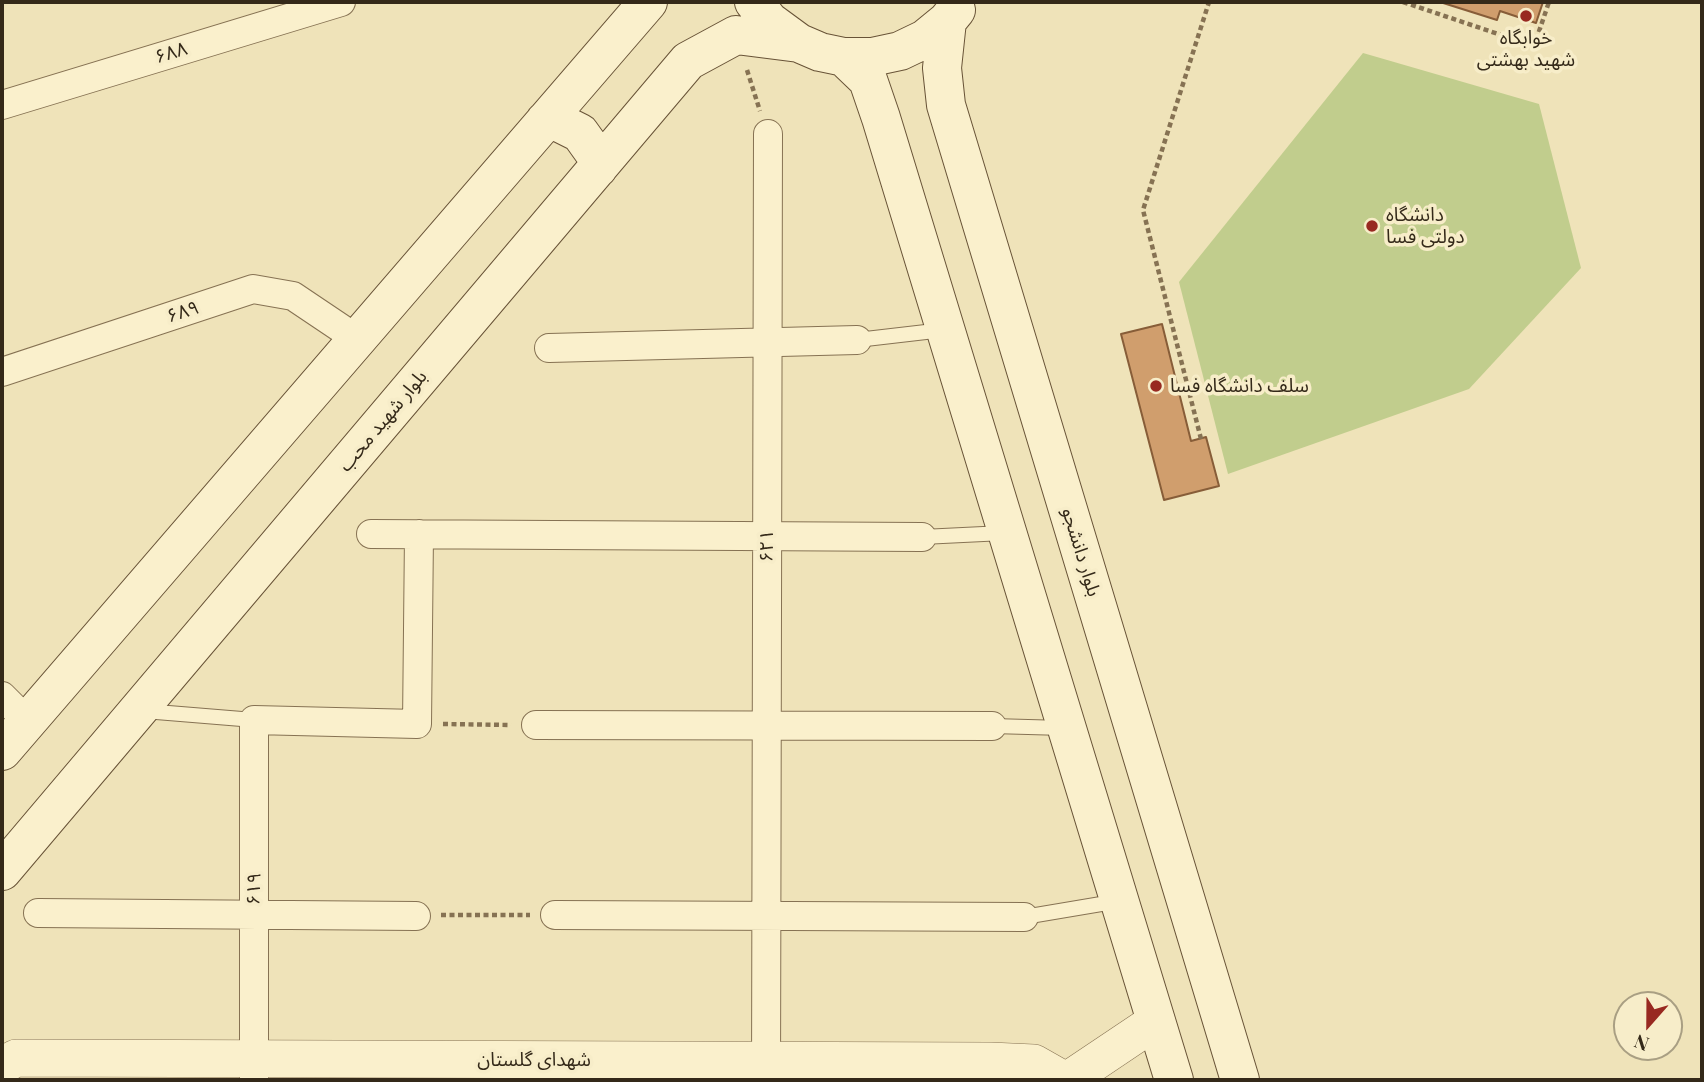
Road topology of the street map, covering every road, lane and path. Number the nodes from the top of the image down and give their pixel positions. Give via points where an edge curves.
1 (341, 2) edge
2 (648, 2) edge
3 (754, 2) edge
4 (1209, 2) edge
5 (1403, 2) edge
6 (1549, 2) edge
7 (955, 11) edge
8 (736, 35) junction
9 (799, 43) junction
10 (844, 57) junction
11 (2, 105) edge
12 (545, 121) junction
13 (768, 134) joint
14 (598, 168) junction
15 (946, 330) junction
16 (357, 339) junction
17 (857, 340) joint
18 (768, 342) junction
19 (550, 348) dead end
20 (2, 372) edge
21 (1201, 439) dead end
22 (1008, 532) junction
23 (371, 534) dead end
24 (419, 534) junction
25 (767, 536) junction
26 (922, 537) joint
27 (14, 709) edge
28 (138, 710) junction
29 (254, 720) junction
30 (418, 724) junction
31 (536, 725) joint
32 (767, 725) junction
33 (992, 726) joint
34 (1067, 728) junction
35 (2, 751) edge
36 (2, 871) edge
37 (1120, 901) junction
38 (38, 914) dead end
39 (254, 915) junction
40 (416, 915) joint
41 (555, 915) joint
42 (766, 916) junction
43 (1024, 917) joint
44 (1156, 1021) junction
45 (2, 1066) edge
46 (254, 1070) edge
47 (766, 1070) edge
48 (1066, 1080) edge
49 (1174, 1080) edge
50 (1240, 1080) edge

1 - 11 street, ۶۸۸
2 - 12 main road
3 - 9 main road via 769,21
4 - 21 path via 1143,210
5 - 6 path via 1534,46
7 - 10 main road via 925,39 900,51
7 - 50 main road, بلوار دانشجو via 942,68 946,105
8 - 9 main road
8 - 13 path
8 - 14 main road, بلوار شهید محب via 688,61
9 - 10 main road
10 - 15 main road via 868,80
12 - 14 main road via 580,133
12 - 16 main road
13 - 18 street, ۶۲۱
14 - 28 main road, بلوار شهید محب
15 - 17 lane
15 - 22 main road
16 - 20 street, ۶۸۹ via 293,296 253,289
16 - 27 main road
17 - 18 street
18 - 19 street
18 - 25 street, ۶۲۱
22 - 26 lane
22 - 34 main road
23 - 24 street
24 - 25 street
24 - 30 street
25 - 26 street
25 - 32 street, ۶۲۱
27 - 35 main road
28 - 29 lane
28 - 36 main road, بلوار شهید محب
29 - 30 street
29 - 39 street, ۶۱۹
30 - 31 path
31 - 32 street
32 - 33 street
32 - 42 street, ۶۲۱
33 - 34 lane
34 - 37 main road
37 - 43 lane
37 - 44 main road
38 - 39 street
39 - 40 street
39 - 46 street, ۶۱۹
40 - 41 path
41 - 42 street
42 - 43 street
42 - 47 street, ۶۲۱
44 - 48 street
44 - 49 main road
45 - 46 street, شهدای گلستان via 16,1058
46 - 47 street, شهدای گلستان
47 - 48 street, شهدای گلستان via 1034,1063

